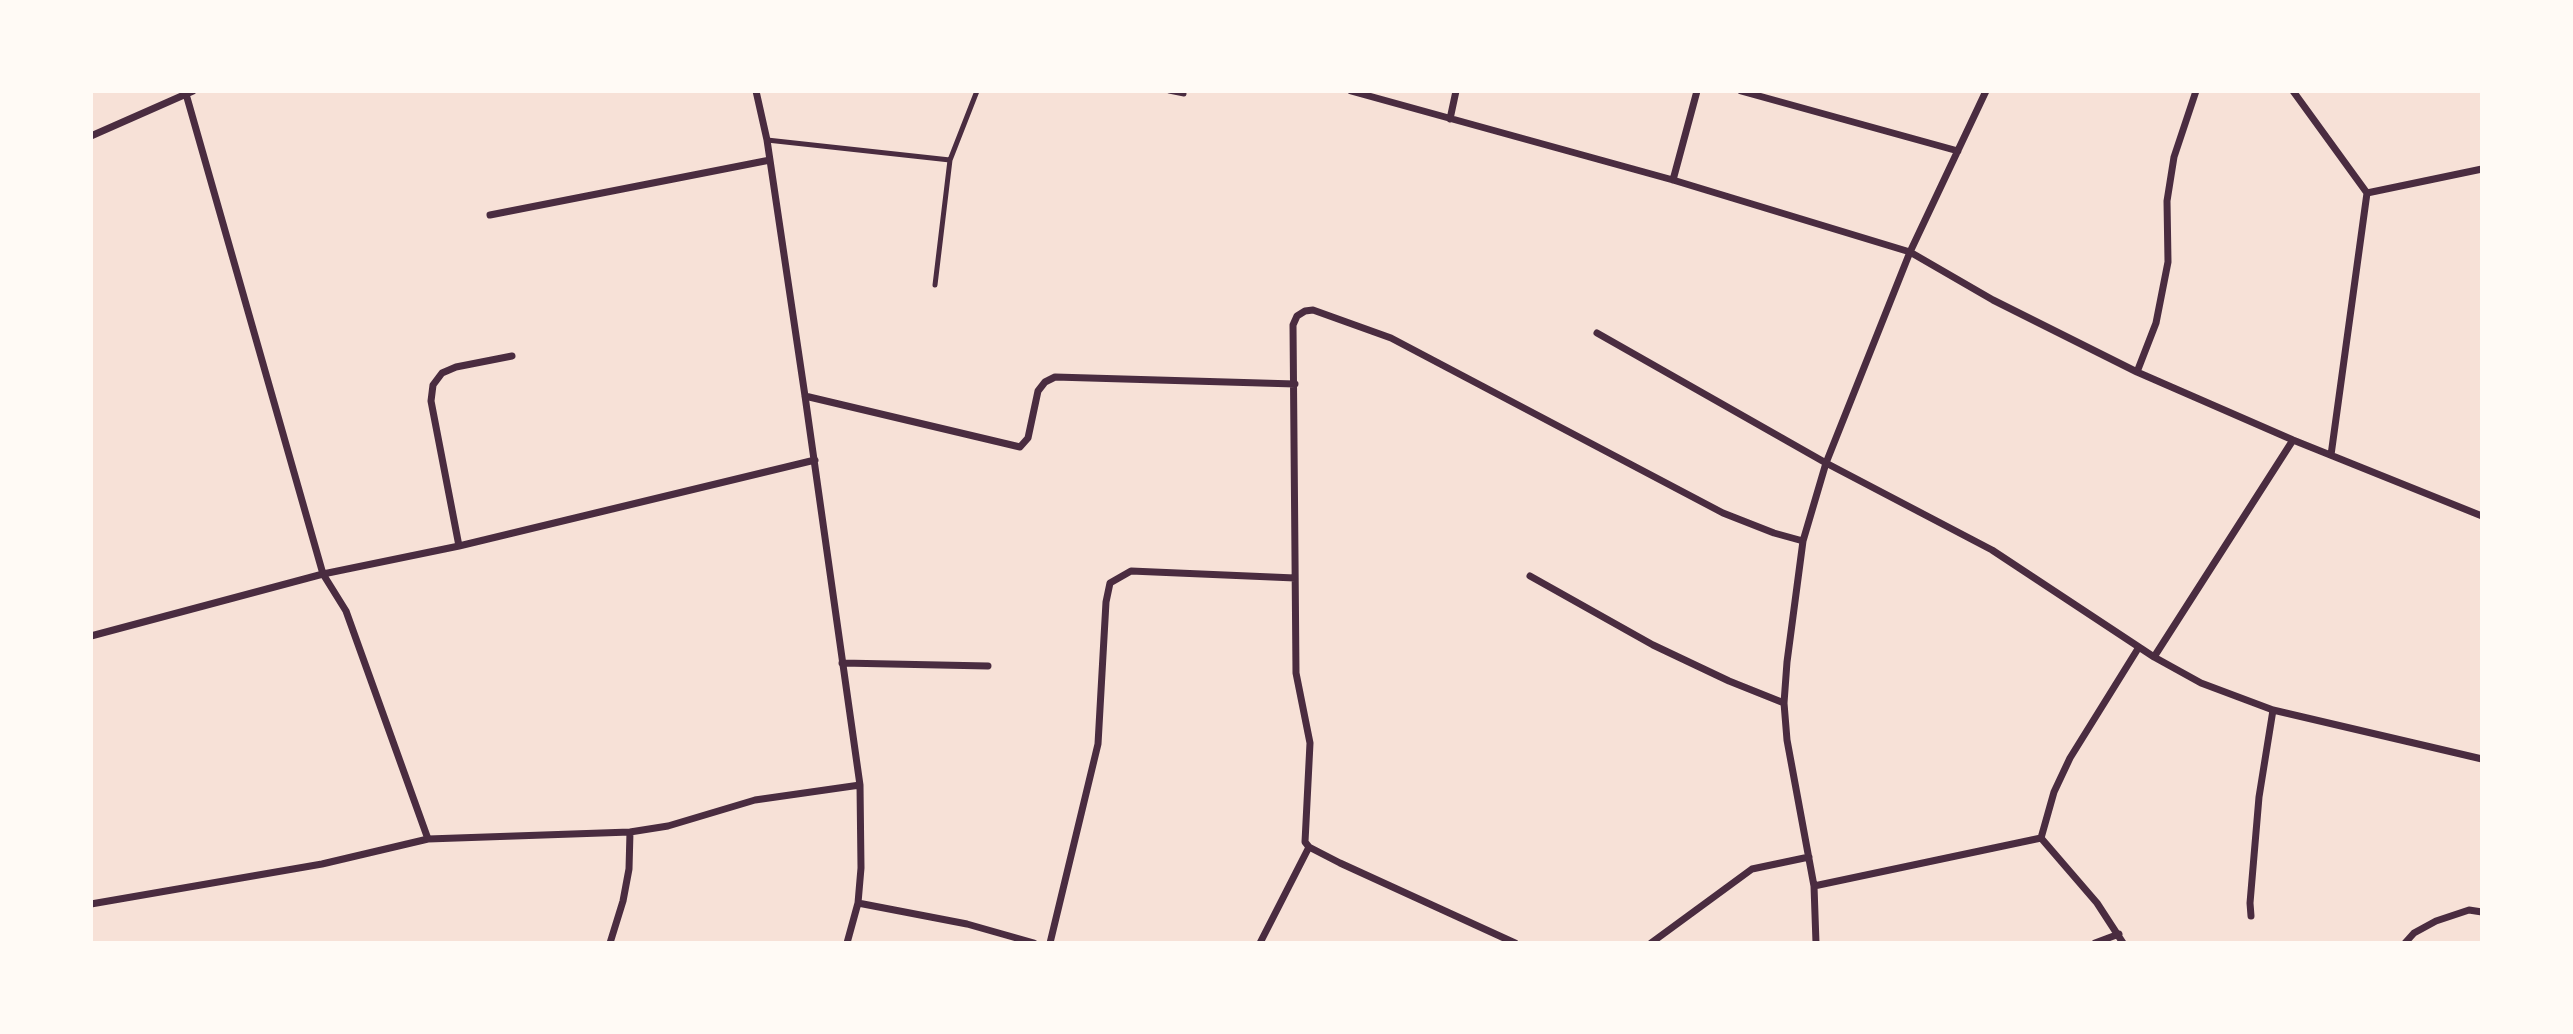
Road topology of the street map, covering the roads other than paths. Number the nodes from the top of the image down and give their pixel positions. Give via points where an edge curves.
1 (756, 91) edge
2 (977, 91) edge
3 (1169, 91) edge
4 (1350, 91) edge
5 (1456, 91) edge
6 (1698, 91) edge
7 (1741, 91) edge
8 (1986, 91) edge
9 (2196, 91) edge
10 (2293, 91) edge
11 (190, 93) edge
12 (1184, 94) dead end
13 (1450, 119) junction
14 (91, 136) edge
15 (767, 140) junction
16 (1958, 151) junction
17 (770, 160) junction
18 (950, 160) junction
19 (2482, 169) edge
20 (1673, 180) junction
21 (2367, 193) junction
22 (490, 215) dead end
23 (1910, 252) junction
24 (935, 285) dead end
25 (1597, 333) dead end
26 (512, 356) dead end
27 (2137, 372) junction
28 (1295, 384) junction
29 (805, 396) junction
30 (2293, 440) junction
31 (2331, 455) junction
32 (815, 460) junction
33 (1826, 463) junction
34 (2482, 516) edge
35 (1803, 541) junction
36 (459, 546) junction
37 (323, 574) junction
38 (1530, 576) dead end
39 (1296, 578) junction
40 (91, 636) edge
41 (2139, 648) junction
42 (2154, 657) junction
43 (842, 663) junction
44 (988, 666) dead end
45 (1784, 703) junction
46 (2273, 710) junction
47 (2482, 760) edge
48 (860, 785) junction
49 (630, 832) junction
50 (2041, 838) junction
51 (428, 839) junction
52 (1309, 847) junction
53 (1809, 857) junction
54 (1814, 886) junction
55 (858, 903) junction
56 (91, 904) edge
57 (2482, 912) edge
58 (2251, 916) dead end
59 (2119, 934) junction
60 (610, 943) edge
61 (846, 943) edge
62 (1034, 943) edge
63 (1050, 943) edge
64 (1260, 943) edge
65 (1515, 943) edge
66 (1651, 943) edge
67 (1816, 943) edge
68 (2095, 943) edge
69 (2123, 943) edge
70 (2404, 943) edge

1 - 15 street
2 - 18 lane
3 - 12 lane
4 - 13 street
5 - 13 street
6 - 20 street
7 - 16 street
8 - 16 street
9 - 27 street via 2174,157 2168,262 2156,323
10 - 21 street
11 - 14 street
11 - 37 street
13 - 20 street
15 - 17 street
15 - 18 lane
16 - 23 street
17 - 22 street
17 - 29 street
18 - 24 lane
19 - 21 street
20 - 23 street
21 - 31 street
23 - 27 street via 1993,300
23 - 33 street
25 - 33 street
26 - 36 street via 456,367 442,373 433,385 430,401
27 - 30 street
28 - 29 street via 1055,377 1038,391 1028,439 1020,447
28 - 35 street via 1293,325 1297,316 1313,310 1391,338 1723,513
28 - 39 street
29 - 32 street
30 - 31 street
30 - 42 street
31 - 34 street
32 - 36 street
32 - 43 street
33 - 35 street
33 - 41 street via 1992,550
35 - 45 street
36 - 37 street
37 - 40 street
37 - 51 street via 346,611
38 - 45 street via 1653,645
39 - 52 street via 1296,673 1310,743 1305,842
39 - 63 street via 1130,571 1110,583 1098,744
41 - 42 street
41 - 50 street via 2070,758
42 - 46 street via 2201,682
43 - 44 street
43 - 48 street
45 - 53 street
46 - 47 street
46 - 58 street via 2259,797
48 - 49 street via 755,800 668,826
48 - 55 street
49 - 51 street
49 - 60 street via 629,869
50 - 54 street
50 - 59 street
51 - 56 street via 322,864
52 - 64 street
52 - 65 street
53 - 54 street
53 - 66 street via 1752,869
54 - 67 street
55 - 61 street
55 - 62 street via 967,924
57 - 70 street via 2436,921
59 - 68 street
59 - 69 street

